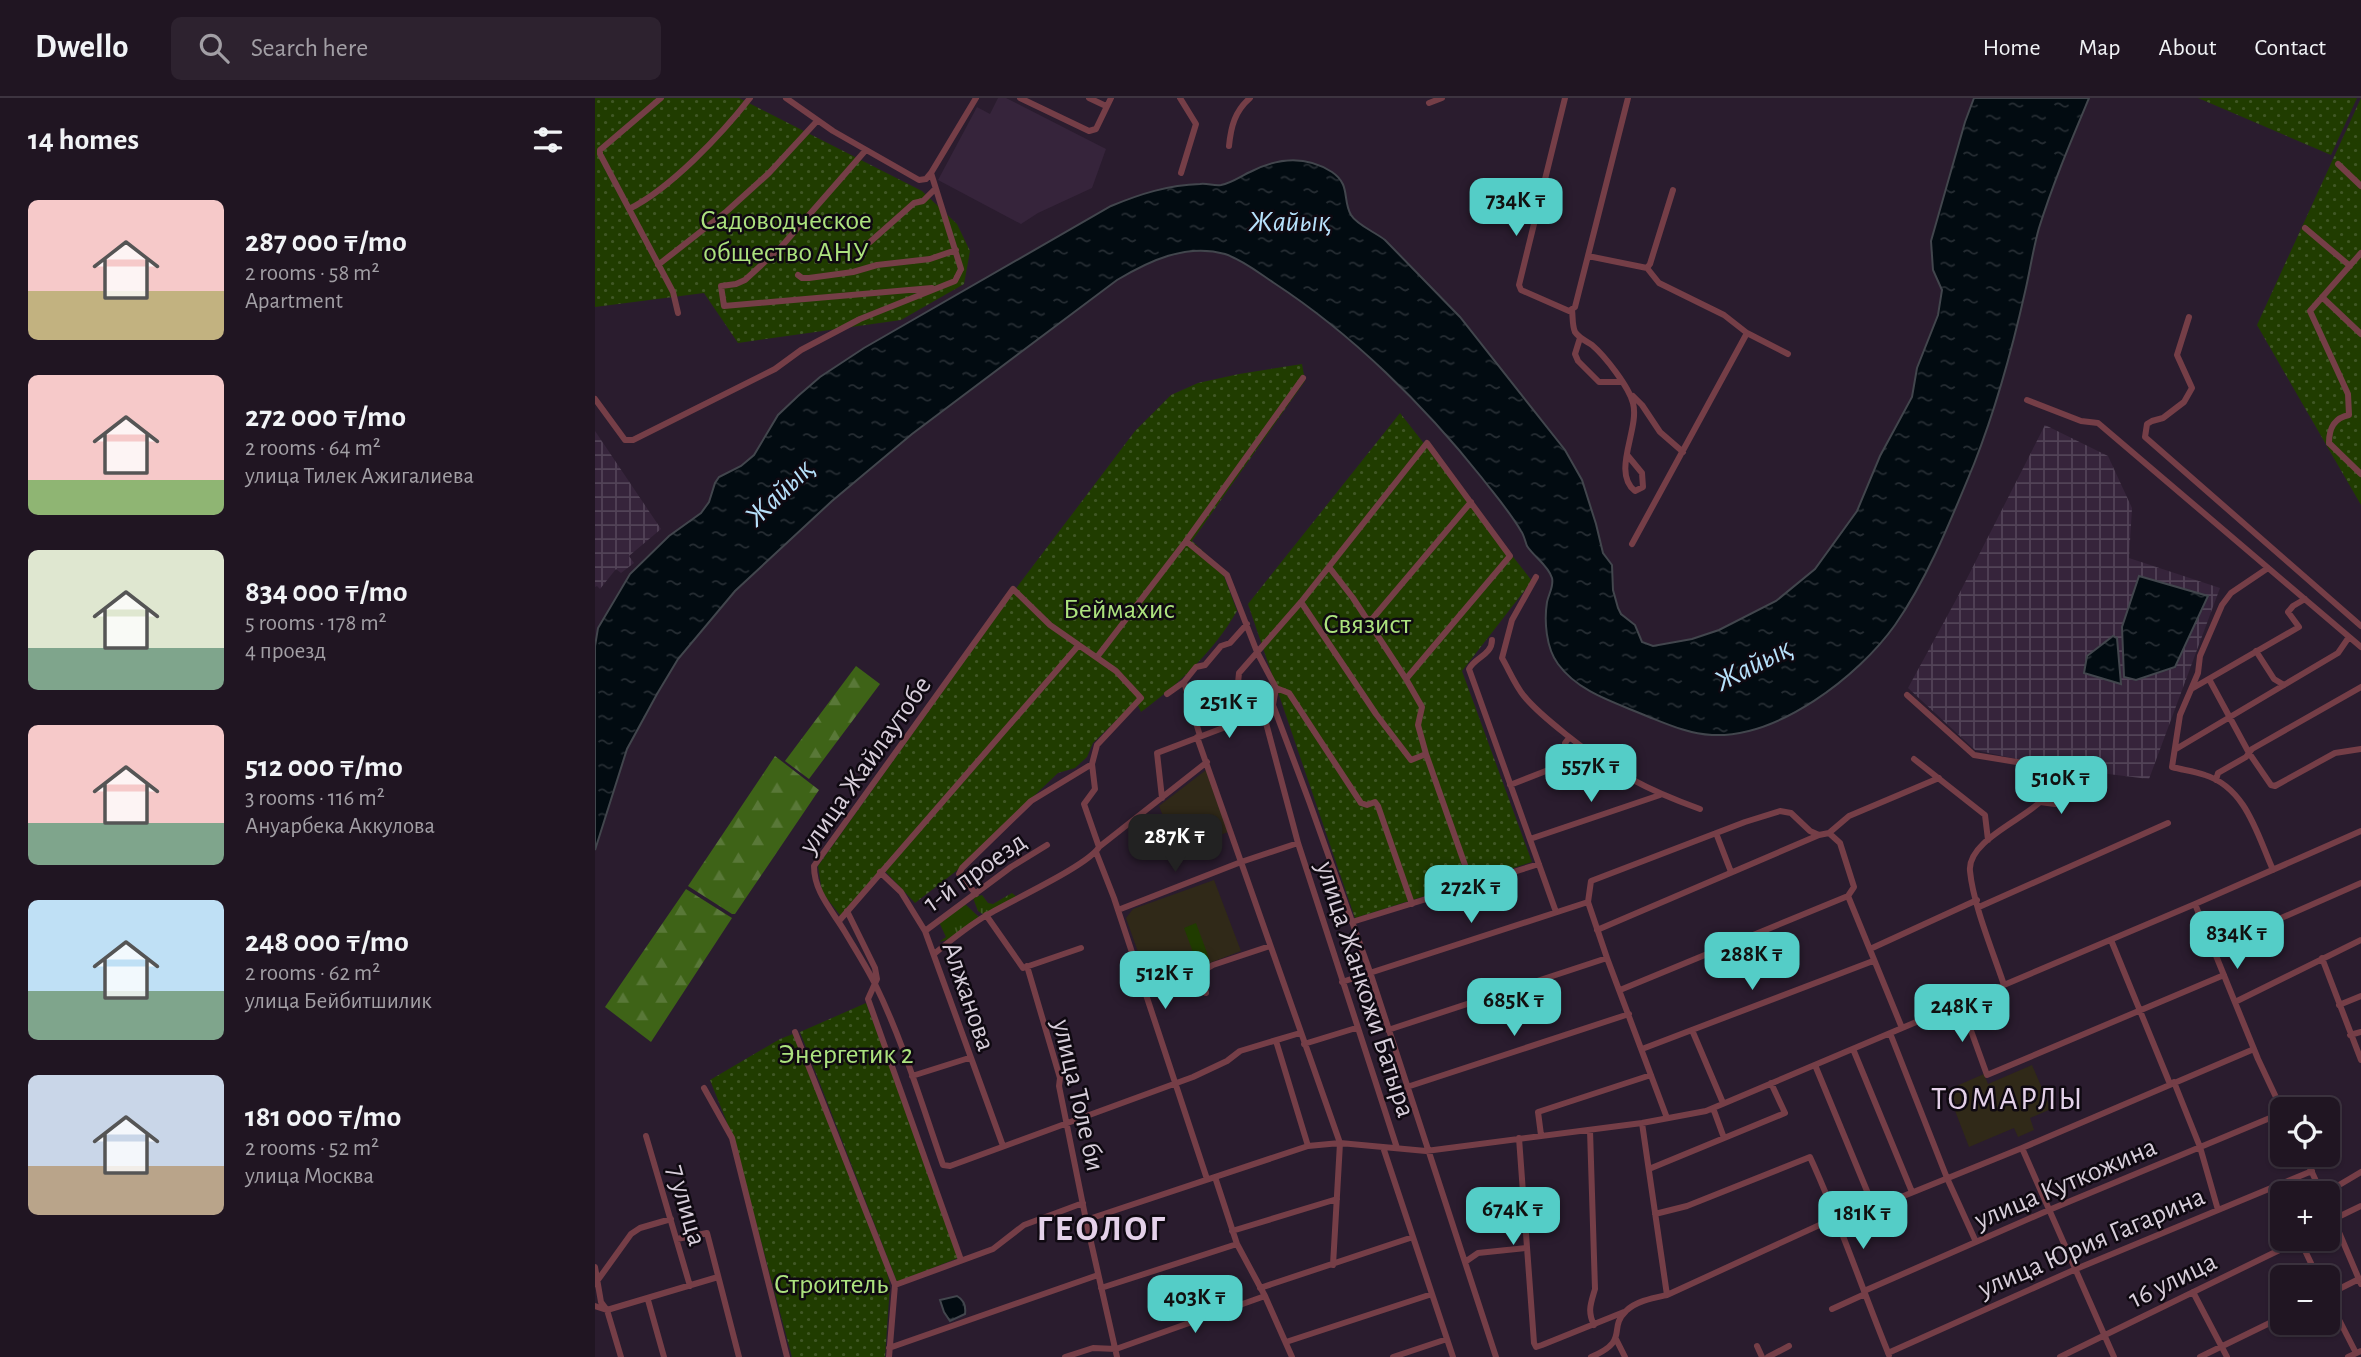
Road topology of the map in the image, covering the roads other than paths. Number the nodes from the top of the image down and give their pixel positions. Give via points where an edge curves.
1 (661, 98) edge
2 (750, 98) edge
3 (786, 98) edge
4 (976, 98) edge
5 (1020, 98) edge
6 (1089, 98) edge
7 (1111, 98) edge
8 (1180, 98) edge
9 (1250, 98) edge
10 (1442, 98) edge
11 (1565, 98) edge
12 (1628, 98) edge
13 (1429, 103) dead end
14 (1106, 106) junction
15 (817, 121) junction
16 (595, 141) edge
17 (1229, 146) dead end
18 (600, 150) junction
19 (865, 150) junction
20 (2337, 164) dead end
21 (931, 173) junction
22 (1181, 173) dead end
23 (2361, 186) edge
24 (935, 189) junction
25 (1673, 190) dead end
26 (629, 209) junction
27 (2305, 228) dead end
28 (870, 242) dead end
29 (956, 250) junction
30 (1588, 256) junction
31 (2360, 256) edge
32 (658, 265) junction
33 (2350, 266) junction
34 (1647, 268) junction
35 (798, 275) dead end
36 (945, 287) junction
37 (2322, 297) junction
38 (1574, 308) junction
39 (678, 313) dead end
40 (2189, 317) dead end
41 (1747, 333) junction
42 (2361, 334) edge
43 (1580, 338) junction
44 (1788, 354) dead end
45 (1303, 378) dead end
46 (1622, 382) junction
47 (1629, 393) junction
48 (595, 399) edge
49 (2027, 400) dead end
50 (1683, 452) junction
51 (1628, 456) junction
52 (2361, 474) edge
53 (1471, 502) junction
54 (1186, 541) junction
55 (1632, 544) dead end
56 (1329, 567) junction
57 (2268, 568) junction
58 (1536, 577) dead end
59 (2305, 599) junction
60 (1301, 603) junction
61 (1367, 621) junction
62 (1247, 624) junction
63 (2361, 626) edge
64 (2350, 637) junction
65 (1492, 640) dead end
66 (1079, 646) junction
67 (2361, 647) edge
68 (2256, 651) junction
69 (1257, 653) junction
70 (1097, 657) junction
71 (1406, 679) junction
72 (2209, 679) junction
73 (1184, 682) junction
74 (2284, 685) junction
75 (1276, 688) junction
76 (2191, 689) junction
77 (2360, 689) edge
78 (1167, 694) dead end
79 (1907, 695) dead end
80 (2230, 717) junction
81 (1250, 718) junction
82 (1198, 736) junction
83 (1570, 738) junction
84 (2176, 749) junction
85 (2361, 749) edge
86 (2249, 753) junction
87 (1426, 754) junction
88 (1914, 759) dead end
89 (1207, 762) junction
90 (1092, 764) junction
91 (1939, 778) junction
92 (2215, 780) junction
93 (1510, 785) junction
94 (2076, 794) dead end
95 (1660, 795) junction
96 (1161, 798) junction
97 (2040, 802) junction
98 (1700, 809) dead end
99 (2168, 822) dead end
100 (2361, 831) edge
101 (1716, 833) junction
102 (1829, 833) junction
103 (1819, 835) junction
104 (1530, 839) junction
105 (1988, 840) junction
106 (1298, 843) junction
107 (1047, 845) dead end
108 (1098, 849) junction
109 (1241, 862) junction
110 (1539, 864) junction
111 (2273, 870) junction
112 (880, 872) junction
113 (1731, 872) junction
114 (2361, 883) edge
115 (1472, 885) junction
116 (976, 894) junction
117 (1848, 896) junction
118 (1588, 902) junction
119 (1978, 903) junction
120 (1412, 904) junction
121 (2195, 904) junction
122 (1118, 909) junction
123 (847, 911) junction
124 (1556, 912) junction
125 (986, 915) junction
126 (838, 921) junction
127 (1352, 922) junction
128 (1597, 930) junction
129 (925, 931) junction
130 (2111, 940) junction
131 (2361, 940) edge
132 (1270, 946) junction
133 (1081, 948) dead end
134 (2213, 948) junction
135 (1870, 949) junction
136 (934, 954) junction
137 (1607, 958) junction
138 (2322, 958) junction
139 (1873, 961) junction
140 (1027, 966) junction
141 (1366, 973) junction
142 (2224, 975) junction
143 (1342, 982) junction
144 (875, 984) junction
145 (2004, 985) junction
146 (1620, 990) junction
147 (1206, 993) dead end
148 (2361, 996) edge
149 (2235, 1002) junction
150 (1961, 1003) junction
151 (2339, 1005) junction
152 (2140, 1010) junction
153 (1629, 1014) junction
154 (1356, 1028) junction
155 (1902, 1028) junction
156 (1388, 1030) junction
157 (1692, 1030) junction
158 (795, 1032) dead end
159 (2361, 1032) edge
160 (1300, 1033) junction
161 (1890, 1033) junction
162 (2350, 1035) junction
163 (1276, 1041) junction
164 (1304, 1044) junction
165 (1642, 1049) junction
166 (1853, 1049) junction
167 (2254, 1049) junction
168 (969, 1058) junction
169 (2361, 1060) edge
170 (1815, 1065) junction
171 (1651, 1075) junction
172 (912, 1076) junction
173 (1771, 1083) junction
174 (2172, 1083) junction
175 (1175, 1084) junction
176 (1407, 1087) junction
177 (704, 1088) dead end
178 (2276, 1097) edge
179 (1723, 1103) junction
180 (1713, 1108) junction
181 (2270, 1116) edge
182 (1667, 1118) junction
183 (1642, 1123) junction
184 (1067, 1124) junction
185 (1590, 1129) junction
186 (1541, 1135) junction
187 (646, 1136) dead end
188 (1519, 1138) junction
189 (1724, 1138) junction
190 (1340, 1143) junction
191 (1003, 1146) junction
192 (1308, 1146) junction
193 (1383, 1147) junction
194 (2200, 1147) junction
195 (1397, 1148) junction
196 (2022, 1148) junction
197 (1429, 1150) junction
198 (2310, 1167) edge
199 (1649, 1169) junction
200 (2312, 1171) junction
201 (2361, 1172) edge
202 (1211, 1178) junction
203 (1947, 1178) junction
204 (2317, 1181) edge
205 (2340, 1184) edge
206 (1912, 1192) junction
207 (1337, 1199) junction
208 (1083, 1203) junction
209 (2361, 1206) edge
210 (1874, 1208) junction
211 (2049, 1210) junction
212 (2218, 1210) junction
213 (1655, 1214) junction
214 (1837, 1217) junction
215 (2340, 1218) edge
216 (671, 1219) junction
217 (1086, 1220) junction
218 (1232, 1231) junction
219 (2340, 1233) edge
220 (1413, 1237) junction
221 (677, 1239) junction
222 (1976, 1242) junction
223 (1237, 1244) junction
224 (1527, 1248) junction
225 (2278, 1251) edge
226 (961, 1260) junction
227 (1465, 1262) junction
228 (1333, 1265) junction
229 (595, 1266) edge
230 (2076, 1269) junction
231 (1098, 1275) junction
232 (718, 1277) junction
233 (597, 1281) edge
234 (2360, 1282) edge
235 (895, 1285) junction
236 (690, 1286) junction
237 (1101, 1288) junction
238 (1261, 1288) junction
239 (2340, 1290) edge
240 (1865, 1292) junction
241 (2193, 1292) junction
242 (1432, 1294) junction
243 (1667, 1294) junction
244 (1265, 1296) junction
245 (647, 1300) junction
246 (595, 1306) edge
247 (607, 1310) junction
248 (1832, 1310) dead end
249 (1624, 1312) junction
250 (2340, 1318) edge
251 (2270, 1323) edge
252 (1594, 1325) junction
253 (2104, 1335) junction
254 (1447, 1339) junction
255 (1616, 1339) junction
256 (1286, 1342) junction
257 (1757, 1346) dead end
258 (1789, 1346) dead end
259 (2221, 1347) junction
260 (889, 1348) junction
261 (1116, 1349) junction
262 (1605, 1351) junction
263 (2359, 1352) edge
264 (1624, 1355) edge
265 (1889, 1355) edge
266 (1292, 1356) edge
267 (621, 1357) edge
268 (664, 1357) edge
269 (739, 1357) edge
270 (787, 1357) edge
271 (889, 1357) edge
272 (1065, 1357) edge
273 (1117, 1357) edge
274 (1283, 1357) edge
275 (1393, 1357) edge
276 (1453, 1357) edge
277 (1496, 1357) edge
278 (1591, 1357) edge
279 (1762, 1357) edge
280 (1767, 1357) edge
281 (2060, 1357) edge
282 (2114, 1357) edge
283 (2200, 1357) edge
284 (2227, 1357) edge
285 (2348, 1357) edge

1 - 18 street
2 - 26 street via 684,167
3 - 15 street
4 - 21 street
5 - 14 street via 1089,131 1096,129
6 - 14 street
7 - 14 street
8 - 22 street via 1196,124
9 - 17 street via 1231,126
10 - 13 street
11 - 38 street via 1519,285 1521,290 1569,311
12 - 30 street
15 - 19 street
15 - 32 street via 769,173
16 - 18 street
18 - 26 street
19 - 21 street via 919,180
19 - 36 street via 781,247 745,280 722,286 724,306
20 - 23 street
21 - 24 street
24 - 28 street
24 - 29 street
25 - 34 street
26 - 32 street
27 - 33 street
29 - 35 street via 853,272 809,278
29 - 36 street via 961,269
30 - 34 street
30 - 38 street
31 - 33 street
32 - 39 street
33 - 37 street
34 - 41 street via 1658,283 1730,319
36 - 48 street via 860,319 775,369 633,440 619,434
37 - 42 street
37 - 52 street via 2310,311 2348,394 2349,415 2333,424 2329,443
38 - 43 street via 1574,329
40 - 63 street via 2177,355 2192,388 2163,418 2147,424 2145,437
41 - 44 street
41 - 50 street
43 - 46 street via 1598,351
43 - 46 street via 1574,354 1587,372 1599,382
45 - 54 street
46 - 47 street
47 - 50 street
47 - 51 street via 1635,414
49 - 57 street via 2098,423
50 - 55 street
51 - 51 street via 1642,473 1639,491 1628,484
53 - 56 street via 1427,443
53 - 61 street
53 - 71 street via 1510,556
54 - 62 street via 1227,575
54 - 70 street
56 - 60 street
56 - 61 street
57 - 59 street
57 - 76 street via 2231,593 2222,605
58 - 83 street via 1512,620 1502,658 1524,696
59 - 64 street
59 - 68 street via 2288,612 2299,627
60 - 69 street
60 - 87 street via 1411,760
61 - 71 street
62 - 69 street
62 - 73 street
64 - 67 street
64 - 74 street via 2338,653
65 - 93 street via 1487,653 1469,669
66 - 70 street
66 - 112 street
66 - 126 street, улица Жайлаутобе via 1013,589 814,866 818,890
68 - 72 street
68 - 74 street via 2274,680
69 - 75 street
69 - 81 street via 1237,678
70 - 90 street via 1141,698 1097,745
71 - 87 street via 1422,707 1418,725
72 - 76 street
72 - 80 street
73 - 78 street
73 - 82 street
74 - 80 street
75 - 120 street via 1289,693 1364,805 1375,802 1378,806
75 - 127 street via 1273,705
76 - 84 street via 2180,715
77 - 86 street
79 - 97 street via 1974,754 2059,769
80 - 84 street
80 - 86 street
81 - 82 street
81 - 106 street, улица Жанкожи Батыра via 1266,723
82 - 89 street
82 - 96 street via 1157,753
83 - 93 street via 1565,743 1571,754 1569,762
83 - 95 street via 1600,762
84 - 92 street via 2172,767
85 - 86 street via 2335,753 2275,786
86 - 92 street via 2218,773
87 - 115 street
88 - 91 street
89 - 96 street
89 - 109 street
90 - 108 street via 1095,789 1084,804
90 - 116 street via 1031,801 962,868 959,874
91 - 102 street via 1849,816
91 - 105 street via 1986,815
92 - 111 street via 2247,809
93 - 104 street
94 - 97 street via 2055,804
95 - 98 street
95 - 104 street
96 - 108 street
97 - 105 street
99 - 119 street
100 - 111 street
101 - 103 street via 1780,811 1791,813
101 - 113 street
101 - 118 street via 1591,881
102 - 103 street
102 - 117 street via 1840,843 1854,887
103 - 113 street
104 - 110 street
105 - 119 street via 1972,856 1969,869
106 - 109 street, улица Жанкожи Батыра
106 - 143 street, улица Жанкожи Батыра
107 - 116 street, 1-й проезд
108 - 122 street
108 - 125 street
109 - 122 street, улица Жанкожи Батыра
109 - 132 street
110 - 115 street
110 - 124 street
111 - 121 street
112 - 123 street
112 - 129 street, Алжанова via 901,892
113 - 128 street
114 - 134 street
115 - 120 street
116 - 129 street, 1-й проезд
117 - 135 street
117 - 146 street
118 - 124 street
118 - 128 street
119 - 135 street
119 - 145 street
120 - 127 street
121 - 130 street
121 - 134 street
122 - 175 street
123 - 126 street
123 - 144 street via 875,968
124 - 141 street
125 - 136 street
125 - 140 street via 1023,968
126 - 144 street, улица Жайлаутобе
127 - 141 street
128 - 137 street
129 - 136 street, Алжанова
130 - 145 street
130 - 152 street
131 - 138 street
132 - 147 street via 1201,971
132 - 160 street
133 - 140 street
134 - 142 street
135 - 139 street
136 - 168 street, Алжанова
137 - 146 street
137 - 156 street
138 - 149 street
138 - 151 street
139 - 155 street
139 - 157 street
140 - 184 street, улица Толе би via 1060,1078
141 - 143 street
141 - 156 street
142 - 149 street
142 - 152 street
143 - 154 street, улица Жанкожи Батыра
144 - 172 street, улица Жайлаутобе
144 - 226 street via 868,999
145 - 150 street
146 - 153 street
148 - 151 street
149 - 167 street
150 - 152 street via 1987,1075
150 - 155 street
151 - 162 street
152 - 174 street
153 - 165 street
153 - 176 street
154 - 164 street
154 - 195 street, улица Жанкожи Батыра
155 - 161 street
156 - 176 street
157 - 165 street
157 - 179 street
158 - 235 street
159 - 162 street
160 - 163 street
160 - 164 street
161 - 166 street
161 - 203 street
162 - 169 street
163 - 175 street via 1240,1051
163 - 192 street
164 - 190 street
165 - 171 street
166 - 170 street
166 - 206 street
167 - 174 street
167 - 178 street
168 - 172 street
168 - 191 street, Алжанова
170 - 173 street
170 - 210 street
171 - 182 street
171 - 186 street via 1538,1112
172 - 191 street, улица Жайлаутобе via 943,1165
173 - 179 street
173 - 189 street via 1785,1113
174 - 194 street
174 - 196 street
175 - 184 street
175 - 202 street
176 - 197 street
177 - 270 street via 732,1138
179 - 180 street
180 - 182 street
180 - 189 street
181 - 194 street, улица Куткожина
182 - 183 street
183 - 185 street
183 - 199 street
184 - 191 street
184 - 208 street, улица Толе би
185 - 186 street
185 - 252 street via 1595,1289 1589,1307
186 - 188 street
187 - 216 street, 7 улица
188 - 197 street
188 - 224 street
189 - 199 street
190 - 192 street
190 - 193 street
190 - 207 street
192 - 202 street
193 - 195 street
193 - 220 street
194 - 211 street, улица Куткожина
194 - 212 street
195 - 197 street
196 - 203 street
196 - 211 street
197 - 227 street
198 - 200 street
199 - 213 street
200 - 204 street
200 - 212 street, улица Юрия Гагарина
201 - 205 street
202 - 217 street
202 - 218 street
203 - 206 street
203 - 222 street
206 - 210 street
207 - 218 street
207 - 228 street
208 - 217 street, улица Толе би
208 - 226 street via 1024,1225 993,1249
209 - 215 street
210 - 214 street
211 - 222 street, улица Куткожина
211 - 230 street
212 - 230 street, улица Юрия Гагарина
213 - 214 street via 1687,1206 1810,1157
213 - 243 street
214 - 240 street
214 - 243 street
216 - 221 street, 7 улица
216 - 233 street via 631,1234
217 - 231 street, улица Толе би
218 - 223 street
219 - 234 street
220 - 228 street
220 - 242 street
221 - 232 street via 707,1233
221 - 236 street, 7 улица
222 - 240 street, улица Куткожина
223 - 237 street
223 - 238 street
224 - 227 street via 1478,1253
224 - 252 street via 1536,1347
225 - 241 street, 16 улица
226 - 235 street
227 - 277 street
228 - 238 street
229 - 233 street
230 - 253 street
230 - 265 street, улица Юрия Гагарина
231 - 237 street, улица Толе би
231 - 260 street
232 - 236 street
232 - 269 street
233 - 247 street
234 - 239 street
235 - 260 street
236 - 245 street
237 - 261 street, улица Толе би
238 - 244 street
240 - 248 street, улица Куткожина
240 - 265 street
241 - 253 street, 16 улица
241 - 259 street
242 - 254 street
242 - 256 street
243 - 249 street
244 - 256 street
244 - 261 street
245 - 247 street
245 - 268 street
246 - 247 street
247 - 267 street
249 - 252 street
249 - 255 street
250 - 263 street
251 - 259 street
253 - 281 street, 16 улица
253 - 282 street
254 - 275 street
254 - 276 street
255 - 262 street
255 - 264 street
256 - 266 street
257 - 279 street
258 - 280 street
259 - 283 street
259 - 284 street
260 - 271 street
261 - 272 street via 1093,1348
261 - 273 street, улица Толе би
262 - 264 street
262 - 278 street
263 - 285 street
266 - 274 street

